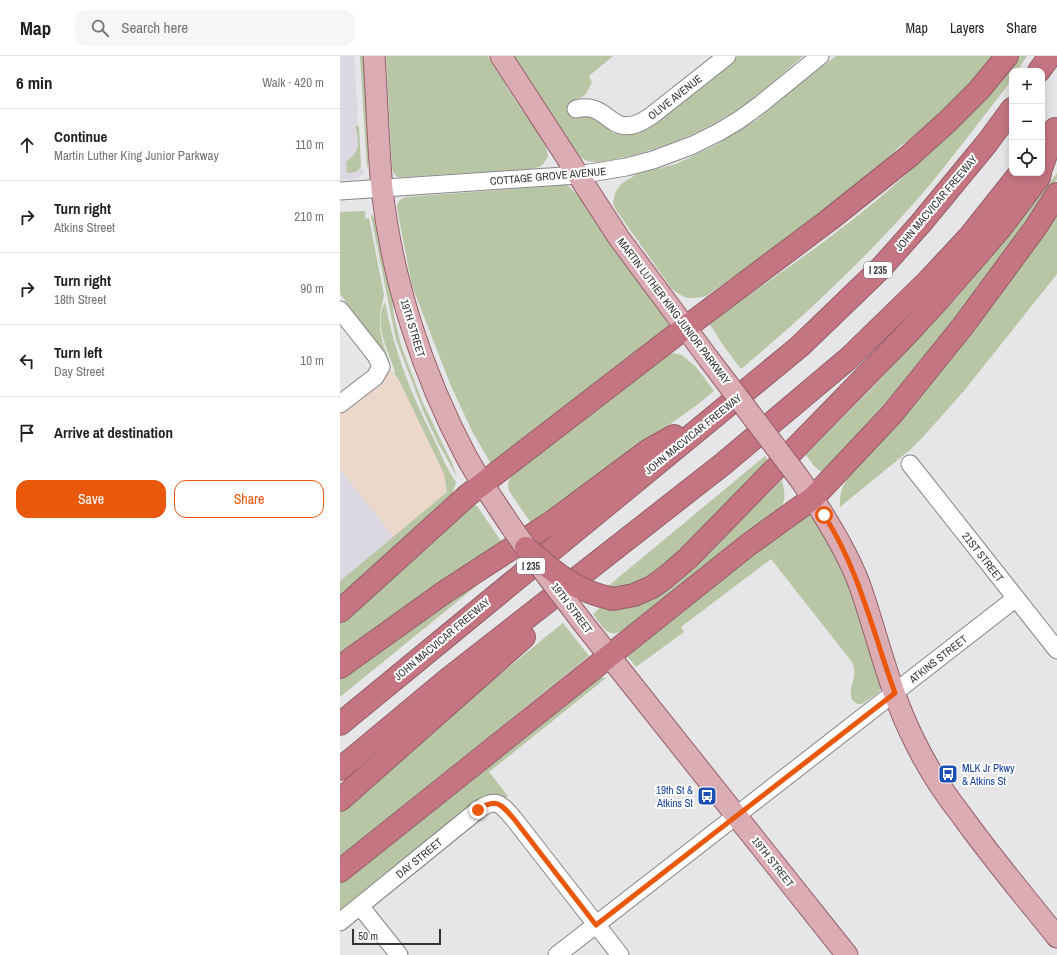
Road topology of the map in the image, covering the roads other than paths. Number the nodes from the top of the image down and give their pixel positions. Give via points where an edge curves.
1 (374, 56) edge
2 (501, 56) edge
3 (727, 56) edge
4 (820, 56) edge
5 (1007, 56) edge
6 (1050, 56) edge
7 (1041, 68) edge
8 (576, 108) dead end
9 (1009, 113) edge
10 (1051, 134) edge
11 (1045, 155) edge
12 (578, 176) junction
13 (1018, 176) edge
14 (1038, 176) edge
15 (382, 188) junction
16 (340, 191) edge
17 (1057, 194) edge
18 (340, 310) edge
19 (686, 328) junction
20 (340, 404) edge
21 (722, 410) junction
22 (722, 464) junction
23 (910, 464) dead end
24 (482, 483) junction
25 (813, 498) junction
26 (526, 548) junction
27 (1016, 598) junction
28 (340, 611) edge
29 (1057, 650) edge
30 (609, 655) junction
31 (340, 668) edge
32 (895, 693) junction
33 (340, 724) edge
34 (340, 769) edge
35 (340, 800) edge
36 (736, 816) junction
37 (340, 871) edge
38 (360, 906) junction
39 (340, 922) edge
40 (596, 925) junction
41 (1057, 937) edge
42 (399, 955) edge
43 (557, 955) edge
44 (620, 955) edge
45 (846, 955) edge

1 - 15 main road
2 - 12 main road, MARTIN LUTHER KING JUNIOR PARKWAY
3 - 8 street, OLIVE AVENUE via 651,116 638,123 623,126 614,123 593,108
4 - 12 street, COTTAGE GROVE AVENUE via 761,104 719,132 693,145 653,160
5 - 19 highway via 979,90 908,157
6 - 7 highway
9 - 21 highway, JOHN MACVICAR FREEWAY / I 235 via 921,223 881,268 799,347
10 - 11 highway
12 - 15 street, COTTAGE GROVE AVENUE
12 - 19 main road, MARTIN LUTHER KING JUNIOR PARKWAY via 619,238
13 - 22 highway via 970,236 902,308 849,358
14 - 26 highway, bridge via 1000,230 941,297 666,577 634,595 613,599 577,587 555,573
15 - 16 street, COTTAGE GROVE AVENUE
15 - 24 main road, 19TH STREET via 394,259 421,354 437,394
17 - 25 highway via 1036,227 930,369 892,414
18 - 20 street via 377,357 381,367 375,377
19 - 24 highway
19 - 25 main road, MARTIN LUTHER KING JUNIOR PARKWAY, bridge
21 - 31 highway via 649,450 552,522 446,591
21 - 33 highway, JOHN MACVICAR FREEWAY / I 235
22 - 34 highway via 453,676
22 - 35 highway
23 - 27 street, 21ST STREET
24 - 26 main road, 19TH STREET, bridge
24 - 28 highway
25 - 30 highway via 748,545
25 - 32 main road, MARTIN LUTHER KING JUNIOR PARKWAY via 839,541 859,585
26 - 30 main road, 19TH STREET, bridge
27 - 29 street, 21ST STREET
27 - 32 street, ATKINS STREET
30 - 36 main road, 19TH STREET
30 - 37 highway
32 - 36 street, ATKINS STREET
32 - 41 main road, MARTIN LUTHER KING JUNIOR PARKWAY via 915,742 941,788 978,839
36 - 40 street, ATKINS STREET
36 - 45 main road, 19TH STREET
38 - 39 street, DAY STREET
38 - 40 street, DAY STREET via 485,804 494,803 501,804 514,819
38 - 42 street
40 - 43 street, ATKINS STREET
40 - 44 street

